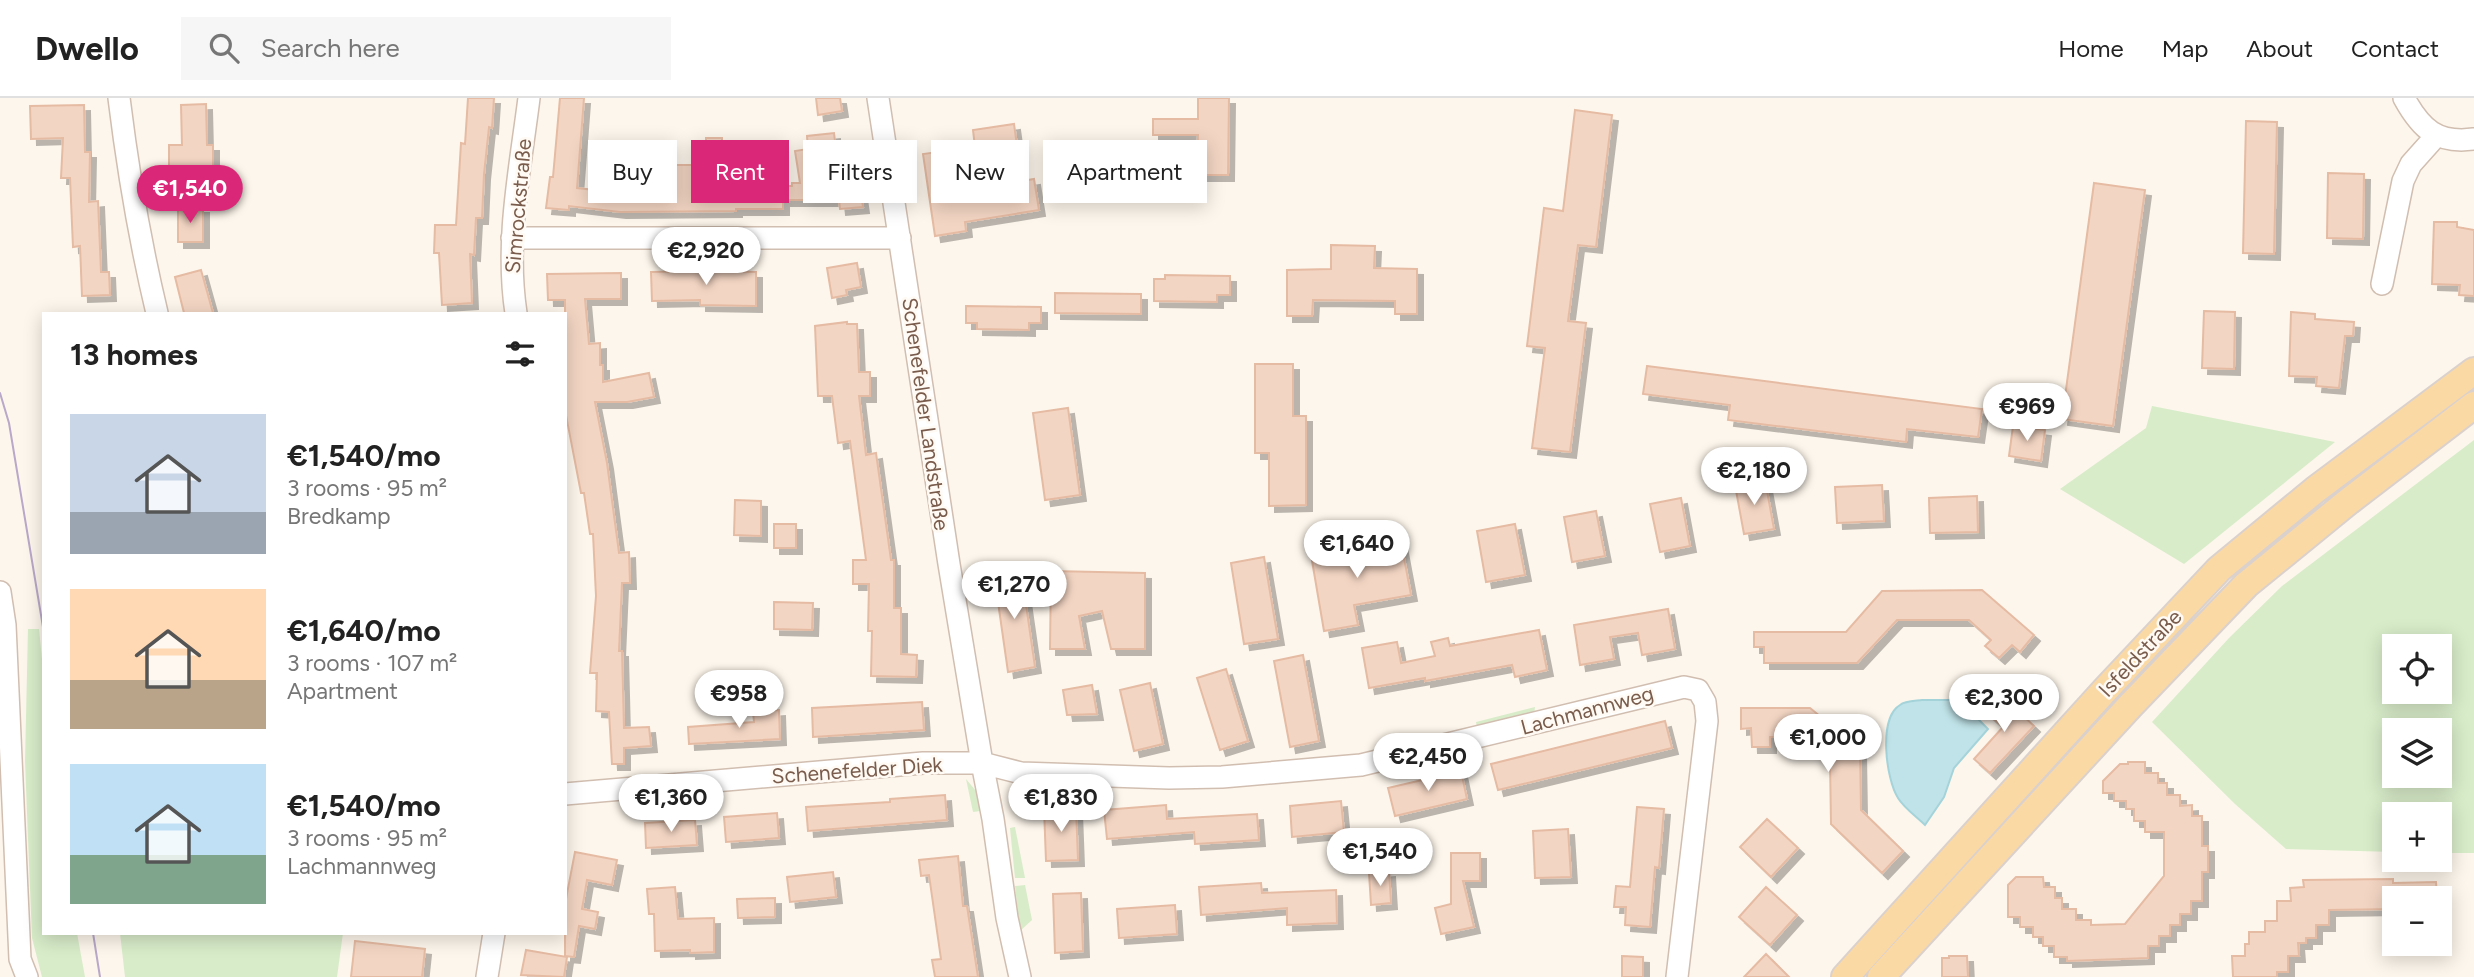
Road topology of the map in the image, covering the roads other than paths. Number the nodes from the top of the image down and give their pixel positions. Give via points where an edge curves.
1 (119, 98) edge
2 (529, 98) edge
3 (878, 98) edge
4 (2404, 98) edge
5 (2436, 136) junction
6 (2474, 139) edge
7 (512, 238) junction
8 (900, 238) junction
9 (2382, 284) dead end
10 (157, 312) edge
11 (516, 312) edge
12 (2474, 371) edge
13 (2474, 405) edge
14 (0, 592) edge
15 (5, 756) edge
16 (982, 763) junction
17 (567, 794) edge
18 (494, 935) edge
19 (16, 966) edge
20 (487, 977) edge
21 (1020, 977) edge
22 (1677, 977) edge
23 (1845, 977) edge
24 (1881, 977) edge

1 - 10 street via 144,260
2 - 7 street, Simrockstraße
3 - 8 street, Schenefelder Landstraße
4 - 5 street
5 - 6 street
5 - 9 street via 2411,163 2403,181
7 - 8 street
7 - 11 street, Simrockstraße
8 - 16 street, Schenefelder Landstraße
12 - 23 main road, Isfeldstraße via 2315,490 2219,569
13 - 24 main road, Isfeldstraße via 2246,585
14 - 15 street via 5,625
15 - 19 street
16 - 17 street, Schenefelder Diek via 923,763
16 - 21 street, Schenefelder Landstraße
16 - 22 street, Lachmannweg via 1021,773 1169,778 1361,765 1668,689 1698,690 1707,721
18 - 20 street

